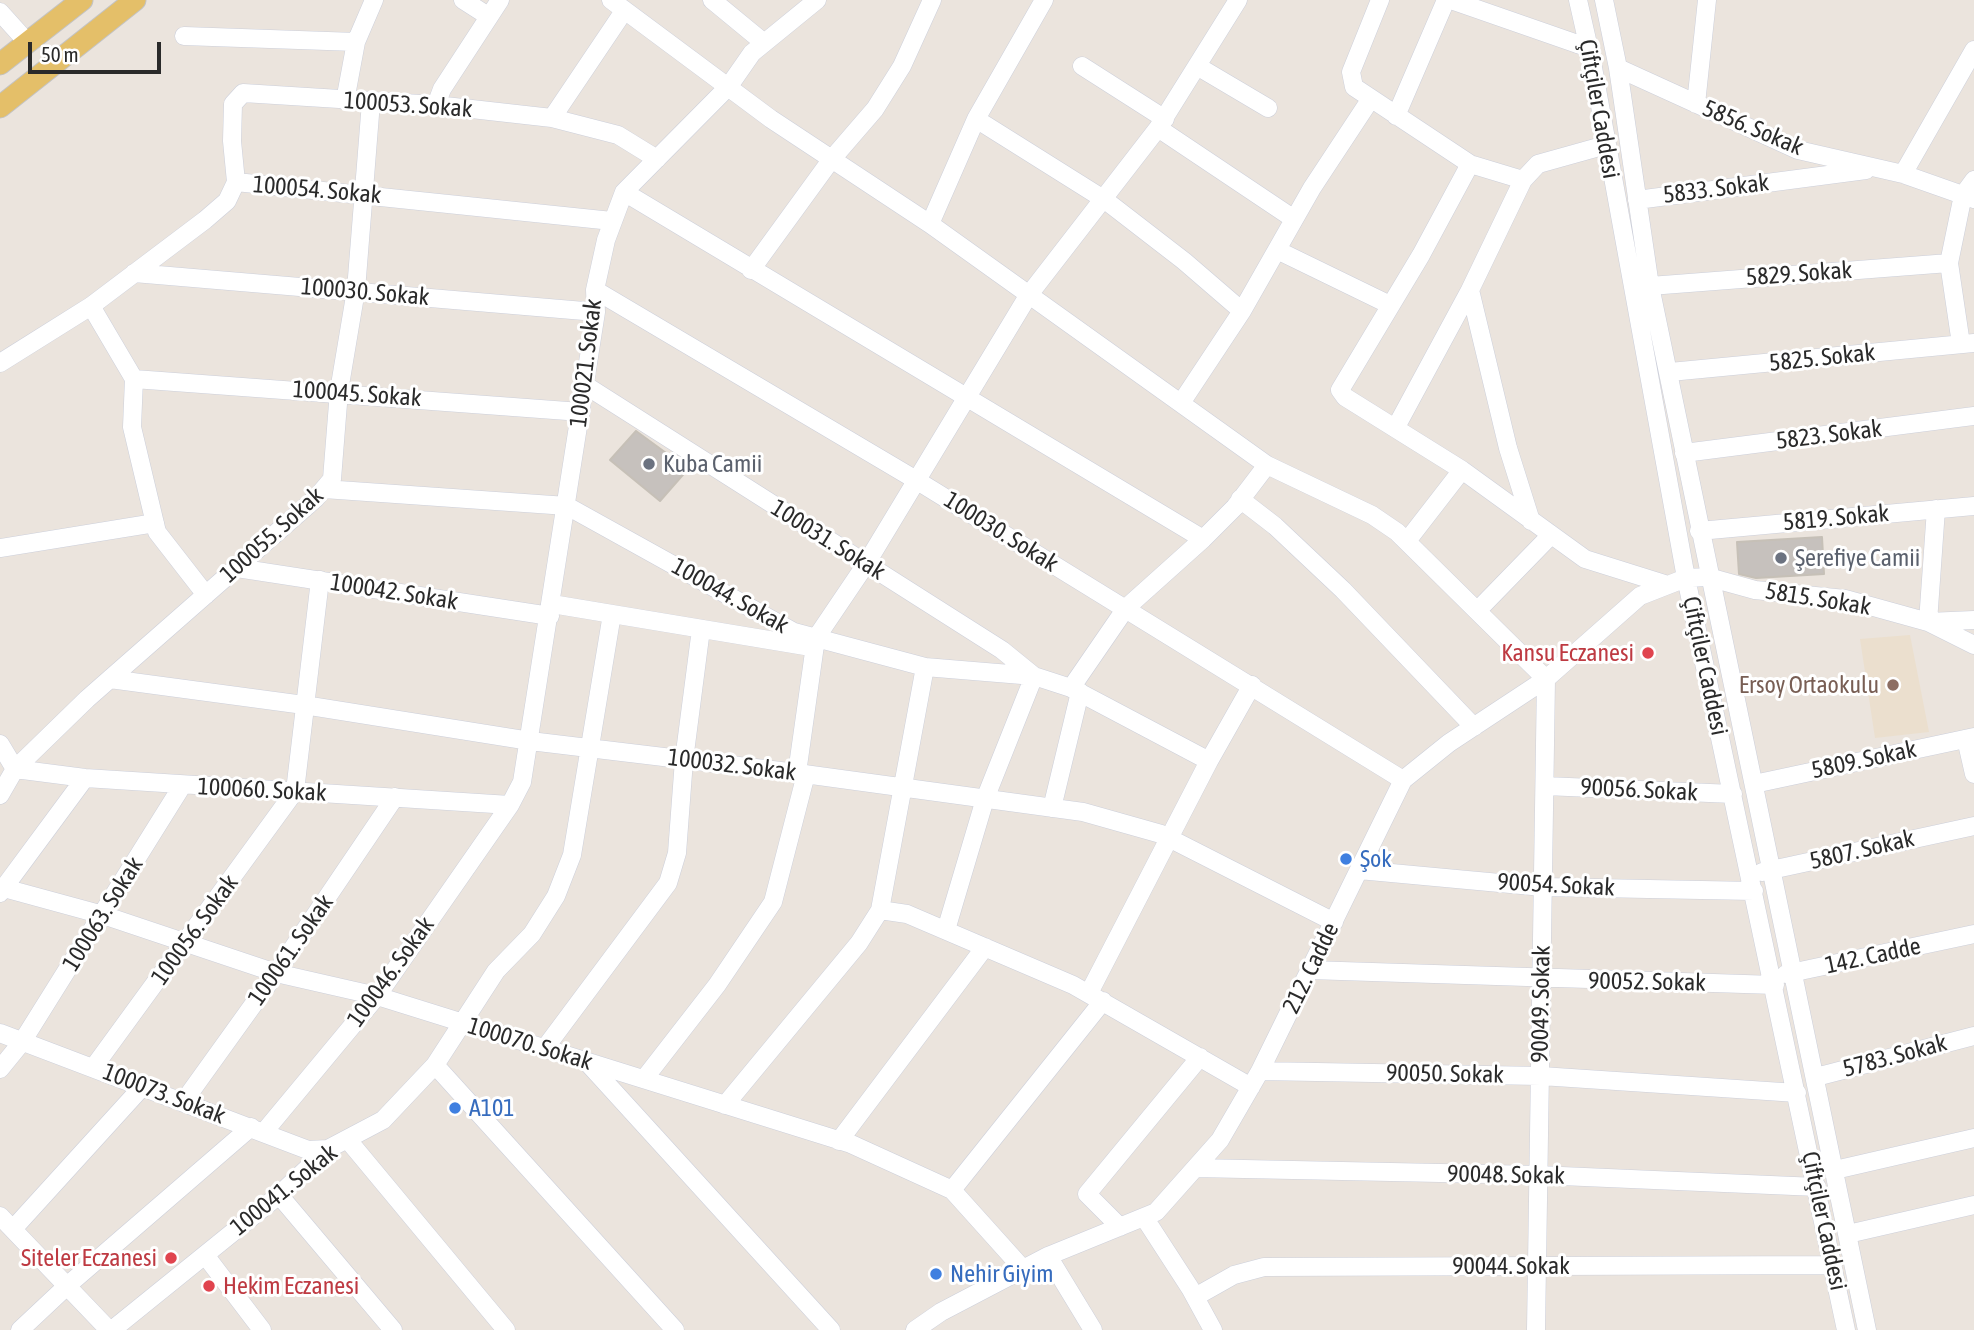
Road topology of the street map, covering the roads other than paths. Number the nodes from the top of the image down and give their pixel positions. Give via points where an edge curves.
1 (82, 0) edge
2 (135, 0) edge
3 (374, 0) edge
4 (463, 0) edge
5 (500, 0) edge
6 (712, 0) edge
7 (817, 0) edge
8 (932, 0) edge
9 (1044, 0) edge
10 (1238, 0) edge
11 (1380, 0) edge
12 (1448, 0) edge
13 (1578, 0) edge
14 (1604, 0) edge
15 (1707, 0) edge
16 (618, 5) edge
17 (0, 12) edge
18 (488, 16) junction
19 (184, 36) dead end
20 (356, 42) junction
21 (27, 43) junction
22 (763, 43) junction
23 (1589, 48) junction
24 (1974, 50) edge
25 (0, 64) edge
26 (1082, 66) dead end
27 (1197, 66) junction
28 (1618, 68) junction
29 (729, 86) junction
30 (345, 100) junction
31 (1370, 100) junction
32 (371, 102) junction
33 (1696, 104) junction
34 (436, 105) junction
35 (0, 107) edge
36 (1268, 108) dead end
37 (1396, 116) junction
38 (552, 118) junction
39 (976, 119) junction
40 (1162, 124) junction
41 (1606, 145) junction
42 (657, 159) junction
43 (831, 160) junction
44 (1470, 164) junction
45 (1878, 168) junction
46 (1903, 174) junction
47 (1523, 180) junction
48 (1974, 180) edge
49 (236, 182) junction
50 (624, 192) junction
51 (363, 193) junction
52 (1968, 197) edge
53 (1105, 200) junction
54 (1637, 200) junction
55 (1294, 219) junction
56 (612, 221) junction
57 (930, 224) junction
58 (1279, 251) junction
59 (1949, 263) junction
60 (751, 270) junction
61 (134, 273) junction
62 (1650, 286) junction
63 (356, 290) junction
64 (595, 290) junction
65 (1470, 290) junction
66 (1028, 296) junction
67 (1390, 305) junction
68 (91, 306) junction
69 (1242, 311) junction
70 (596, 312) junction
71 (1967, 344) edge
72 (0, 363) edge
73 (1670, 372) junction
74 (134, 379) junction
75 (585, 385) junction
76 (340, 391) junction
77 (967, 395) junction
78 (1181, 403) junction
79 (581, 412) junction
80 (1974, 416) edge
81 (1396, 427) junction
82 (1684, 453) junction
83 (1267, 465) junction
84 (1462, 470) junction
85 (916, 480) junction
86 (324, 489) junction
87 (1240, 499) junction
88 (566, 506) junction
89 (1974, 506) edge
90 (1936, 509) junction
91 (1531, 521) junction
92 (155, 523) junction
93 (1699, 530) junction
94 (1551, 535) junction
95 (1203, 539) junction
96 (1407, 541) junction
97 (0, 548) edge
98 (866, 564) junction
99 (237, 568) junction
100 (1708, 577) junction
101 (1686, 578) junction
102 (320, 580) junction
103 (1668, 585) junction
104 (206, 595) junction
105 (1126, 608) junction
106 (551, 610) junction
107 (1478, 611) junction
108 (612, 614) junction
109 (1974, 620) edge
110 (1928, 622) junction
111 (701, 629) junction
112 (815, 643) junction
113 (1974, 645) edge
114 (925, 667) junction
115 (1034, 676) junction
116 (110, 679) junction
117 (1546, 679) junction
118 (1252, 685) junction
119 (1076, 690) junction
120 (304, 705) junction
121 (1474, 727) junction
122 (1970, 738) edge
123 (530, 741) junction
124 (0, 744) edge
125 (590, 748) junction
126 (684, 760) junction
127 (1209, 761) junction
128 (15, 769) junction
129 (801, 773) junction
130 (1974, 774) edge
131 (85, 778) junction
132 (1403, 780) junction
133 (1755, 784) junction
134 (183, 786) junction
135 (1545, 786) junction
136 (902, 787) junction
137 (295, 791) junction
138 (1733, 794) junction
139 (0, 795) edge
140 (395, 797) junction
141 (985, 799) junction
142 (510, 805) junction
143 (1052, 808) junction
144 (1974, 826) edge
145 (1169, 838) junction
146 (1773, 869) junction
147 (1359, 870) junction
148 (1752, 883) junction
149 (1543, 887) junction
150 (1, 889) edge
151 (880, 910) junction
152 (103, 915) junction
153 (1334, 922) junction
154 (946, 930) junction
155 (1974, 934) edge
156 (185, 945) junction
157 (985, 947) junction
158 (1310, 970) junction
159 (1795, 972) junction
160 (276, 973) junction
161 (1542, 980) junction
162 (1774, 981) junction
163 (377, 996) junction
164 (1096, 997) junction
165 (461, 1022) junction
166 (0, 1033) edge
167 (1974, 1036) edge
168 (22, 1042) junction
169 (545, 1048) junction
170 (1200, 1056) junction
171 (586, 1061) junction
172 (435, 1065) junction
173 (93, 1068) junction
174 (0, 1069) edge
175 (1261, 1071) junction
176 (1541, 1076) junction
177 (1816, 1077) junction
178 (644, 1079) junction
179 (144, 1086) junction
180 (1251, 1087) junction
181 (1797, 1093) junction
182 (184, 1101) junction
183 (725, 1105) junction
184 (258, 1130) junction
185 (1974, 1138) edge
186 (348, 1140) junction
187 (839, 1141) junction
188 (328, 1149) junction
189 (1195, 1168) junction
190 (1835, 1170) junction
191 (1538, 1175) junction
192 (1817, 1187) junction
193 (952, 1190) junction
194 (279, 1195) junction
195 (1974, 1205) edge
196 (0, 1216) edge
197 (1144, 1217) junction
198 (1120, 1227) junction
199 (13, 1229) junction
200 (1848, 1234) junction
201 (205, 1255) junction
202 (1048, 1256) junction
203 (1833, 1265) junction
204 (1537, 1266) junction
205 (1023, 1269) junction
206 (68, 1284) junction
207 (1195, 1297) junction
208 (20, 1330) edge
209 (110, 1330) edge
210 (262, 1330) edge
211 (393, 1330) edge
212 (506, 1330) edge
213 (675, 1330) edge
214 (831, 1330) edge
215 (915, 1330) edge
216 (1093, 1330) edge
217 (1213, 1330) edge
218 (1536, 1330) edge
219 (1846, 1330) edge
220 (1867, 1330) edge

1 - 21 main road
2 - 35 main road
3 - 20 street
4 - 18 street
5 - 18 street
6 - 22 street
7 - 22 street, 100021. Sokak
8 - 43 street via 902,66 875,109
9 - 39 street
10 - 27 street
11 - 31 street via 1352,72 1354,87
12 - 23 street
12 - 37 street
13 - 23 street, Çiftçiler Caddesi
14 - 28 street, Çiftçiler Caddesi
15 - 33 street
16 - 29 street
16 - 38 street
17 - 21 street
18 - 34 street
19 - 20 street
20 - 30 street
21 - 25 main road
22 - 29 street, 100021. Sokak
23 - 41 street, Çiftçiler Caddesi
24 - 46 street
26 - 40 street
27 - 36 street
27 - 40 street
28 - 33 street, 5856. Sokak
28 - 54 street, Çiftçiler Caddesi
29 - 42 street, 100021. Sokak
29 - 43 street
30 - 32 street, 100053. Sokak
30 - 49 street, 100053. Sokak via 243,93 233,104
31 - 37 street
31 - 55 street
32 - 34 street, 100053. Sokak
32 - 51 street, 100055. Sokak
33 - 45 street, 5856. Sokak via 1798,150
34 - 38 street, 100053. Sokak
37 - 44 street
38 - 42 street, 100053. Sokak via 618,135
39 - 53 street
39 - 57 street
40 - 53 street
40 - 55 street
41 - 47 street via 1538,164
41 - 101 street, Çiftçiler Caddesi
42 - 50 street, 100021. Sokak
43 - 57 street
43 - 60 street
44 - 47 street
44 - 67 street
45 - 46 street, 5856. Sokak
45 - 54 street, 5833. Sokak
46 - 52 street, 5856. Sokak
47 - 65 street
48 - 52 street
49 - 51 street, 100054. Sokak
49 - 61 street, 100054. Sokak via 228,201
50 - 56 street, 100021. Sokak
50 - 60 street
51 - 56 street, 100054. Sokak
51 - 63 street, 100055. Sokak
52 - 59 street
53 - 66 street
53 - 69 street
54 - 62 street, Çiftçiler Caddesi
55 - 58 street
56 - 64 street, 100021. Sokak
57 - 66 street
58 - 67 street
58 - 69 street
59 - 62 street, 5829. Sokak
59 - 71 street
60 - 77 street
61 - 63 street, 100030. Sokak
61 - 68 street, 100054. Sokak
62 - 73 street, Çiftçiler Caddesi
63 - 70 street, 100030. Sokak
63 - 76 street, 100055. Sokak
64 - 70 street, 100021. Sokak
64 - 85 street, 100030. Sokak
65 - 81 street
65 - 91 street via 1508,448
66 - 77 street
66 - 78 street
67 - 81 street via 1340,390
68 - 72 street, 100054. Sokak
68 - 74 street
69 - 78 street
70 - 75 street, 100021. Sokak
71 - 73 street, 5825. Sokak
73 - 82 street, Çiftçiler Caddesi
74 - 76 street, 100045. Sokak
74 - 92 street via 132,427
75 - 79 street, 100021. Sokak
75 - 98 street, 100031. Sokak
76 - 79 street, 100045. Sokak
76 - 86 street, 100055. Sokak via 332,479
77 - 85 street
77 - 95 street
78 - 83 street
79 - 88 street, 100021. Sokak
80 - 82 street, 5823. Sokak
81 - 84 street
82 - 93 street, Çiftçiler Caddesi
83 - 87 street
83 - 96 street via 1372,515
84 - 91 street
84 - 96 street
85 - 98 street
85 - 105 street, 100030. Sokak
86 - 88 street, 100044. Sokak
86 - 99 street, 100055. Sokak
87 - 95 street
87 - 121 street via 1343,590
88 - 106 street, 100021. Sokak
88 - 112 street, 100044. Sokak
89 - 90 street, 5819. Sokak
90 - 93 street, 5819. Sokak
90 - 110 street
91 - 94 street
92 - 97 street
92 - 104 street via 157,532
93 - 100 street, Çiftçiler Caddesi
94 - 103 street via 1585,559
94 - 107 street
95 - 105 street
96 - 107 street
98 - 112 street
98 - 115 street, 100031. Sokak via 1002,650
99 - 102 street, 100042. Sokak
99 - 104 street, 100055. Sokak
100 - 101 street, 5815. Sokak
100 - 110 street, 5815. Sokak via 1755,590 1845,599
100 - 133 street, Çiftçiler Caddesi
101 - 103 street, 212. Cadde
101 - 138 street, Çiftçiler Caddesi
102 - 106 street, 100042. Sokak
102 - 120 street
103 - 117 street, 212. Cadde via 1640,596
104 - 116 street, 100055. Sokak
105 - 118 street, 100030. Sokak
105 - 119 street
106 - 108 street, 100042. Sokak
106 - 123 street, 100021. Sokak
107 - 117 street
108 - 111 street, 100042. Sokak
108 - 125 street, 100041. Sokak
109 - 110 street, 5815. Sokak
110 - 113 street, 5815. Sokak
111 - 112 street, 100042. Sokak
111 - 126 street
112 - 114 street, 100044. Sokak
112 - 129 street
114 - 115 street, 100044. Sokak
114 - 136 street
115 - 119 street, 100044. Sokak
115 - 141 street
116 - 120 street, 100032. Sokak
116 - 128 street, 100055. Sokak
117 - 121 street, 212. Cadde
117 - 135 street, 90049. Sokak
118 - 127 street
118 - 132 street, 100030. Sokak
119 - 127 street, 100044. Sokak
119 - 143 street
120 - 123 street, 100032. Sokak
120 - 137 street
121 - 132 street, 212. Cadde
122 - 130 street
122 - 133 street, 5809. Sokak
123 - 125 street, 100032. Sokak
123 - 142 street, 100021. Sokak via 523,782
124 - 128 street
125 - 126 street, 100032. Sokak
125 - 165 street, 100041. Sokak via 572,855 556,896 532,934 496,971
126 - 129 street, 100032. Sokak
126 - 169 street via 677,853 668,883
127 - 145 street
128 - 131 street, 100060. Sokak
128 - 139 street, 100055. Sokak
129 - 136 street, 100032. Sokak
129 - 178 street via 774,902
131 - 134 street, 100060. Sokak
131 - 150 street
132 - 147 street, 212. Cadde
133 - 146 street, Çiftçiler Caddesi
134 - 137 street, 100060. Sokak
134 - 152 street, 100063. Sokak
135 - 138 street, 90056. Sokak
135 - 149 street, 90049. Sokak
136 - 141 street, 100032. Sokak
136 - 151 street
137 - 140 street, 100060. Sokak
137 - 156 street, 100056. Sokak
138 - 148 street, Çiftçiler Caddesi
140 - 142 street, 100060. Sokak
140 - 160 street, 100061. Sokak
141 - 143 street, 100032. Sokak
141 - 154 street
142 - 163 street, 100046. Sokak
143 - 145 street, 100032. Sokak
144 - 146 street, 5807. Sokak
145 - 153 street, 100032. Sokak
145 - 164 street
146 - 148 street, 5807. Sokak
146 - 159 street, Çiftçiler Caddesi
147 - 149 street, 90054. Sokak
147 - 153 street, 212. Cadde
148 - 149 street, 90054. Sokak
148 - 162 street, Çiftçiler Caddesi
149 - 161 street, 90049. Sokak
150 - 152 street, 100070. Sokak
151 - 154 street via 908,914
151 - 183 street via 859,943
152 - 156 street, 100070. Sokak
152 - 168 street, 100063. Sokak
153 - 158 street, 212. Cadde
154 - 157 street
155 - 159 street, 142. Cadde
156 - 160 street, 100070. Sokak
156 - 173 street, 100056. Sokak
157 - 164 street
157 - 187 street
158 - 161 street, 90052. Sokak
158 - 175 street, 212. Cadde
159 - 162 street, 142. Cadde
159 - 177 street, Çiftçiler Caddesi
160 - 163 street, 100070. Sokak
160 - 182 street, 100061. Sokak
161 - 162 street, 90052. Sokak
161 - 176 street, 90049. Sokak
162 - 181 street, Çiftçiler Caddesi
163 - 165 street, 100070. Sokak
163 - 184 street, 100046. Sokak
164 - 170 street
164 - 193 street
165 - 169 street, 100070. Sokak
165 - 172 street, 100041. Sokak
166 - 168 street, 100073. Sokak
167 - 177 street, 5783. Sokak
168 - 173 street, 100073. Sokak
168 - 174 street, 100063. Sokak
169 - 171 street, 100070. Sokak
170 - 180 street
170 - 198 street via 1087,1194
171 - 178 street, 100070. Sokak
171 - 214 street
172 - 186 street, 100041. Sokak via 383,1120
172 - 213 street
173 - 179 street, 100073. Sokak
175 - 176 street, 90050. Sokak
175 - 180 street, 212. Cadde
176 - 181 street, 90050. Sokak
176 - 191 street, 90049. Sokak
177 - 190 street, Çiftçiler Caddesi
178 - 183 street, 100070. Sokak
179 - 182 street, 100073. Sokak
179 - 199 street
180 - 189 street, 212. Cadde via 1220,1140
181 - 192 street, Çiftçiler Caddesi
182 - 184 street, 100073. Sokak
183 - 187 street, 100070. Sokak
184 - 188 street, 100073. Sokak via 308,1150
184 - 206 street, 100046. Sokak
185 - 190 street
186 - 188 street, 100041. Sokak
186 - 212 street
187 - 193 street, 100070. Sokak
188 - 194 street, 100041. Sokak
189 - 191 street, 90048. Sokak
189 - 197 street, 212. Cadde via 1156,1212
190 - 200 street, Çiftçiler Caddesi
191 - 192 street, 90048. Sokak
191 - 204 street, 90049. Sokak
192 - 203 street, Çiftçiler Caddesi
193 - 205 street, 100070. Sokak
194 - 201 street, 100041. Sokak
194 - 211 street
195 - 200 street
196 - 199 street
197 - 198 street, 212. Cadde
197 - 207 street
198 - 202 street, 212. Cadde
199 - 206 street
200 - 220 street, Çiftçiler Caddesi
201 - 209 street, 100041. Sokak
201 - 210 street
202 - 205 street, 212. Cadde
202 - 216 street
203 - 204 street, 90044. Sokak
203 - 219 street, Çiftçiler Caddesi
204 - 207 street, 90044. Sokak via 1264,1267 1234,1275
204 - 218 street, 90049. Sokak
205 - 215 street, 212. Cadde
206 - 208 street, 100046. Sokak
206 - 209 street
207 - 217 street

